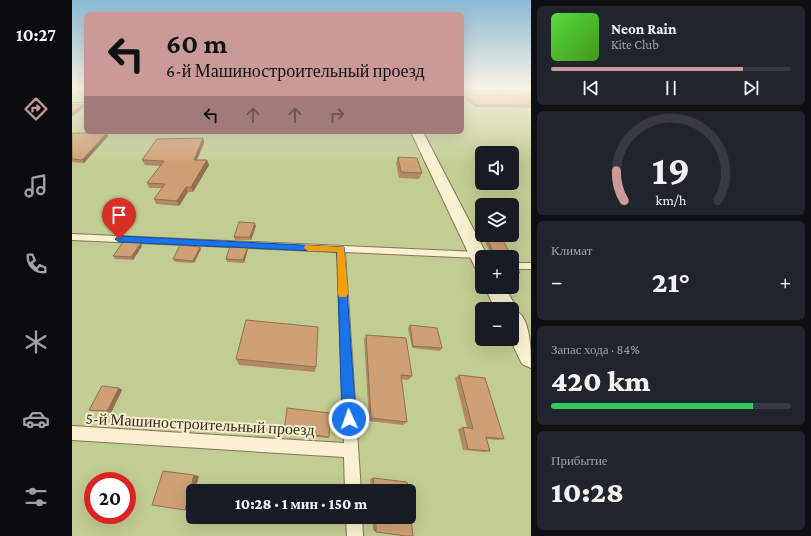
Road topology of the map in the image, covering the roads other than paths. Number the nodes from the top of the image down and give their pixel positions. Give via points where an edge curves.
1 (418, 134) edge
2 (72, 237) edge
3 (341, 249) junction
4 (476, 250) edge
5 (475, 259) edge
6 (519, 266) edge
7 (531, 266) edge
8 (519, 333) edge
9 (531, 356) edge
10 (72, 433) edge
11 (350, 450) junction
12 (352, 484) edge
13 (354, 524) edge
14 (355, 536) edge

1 - 4 street
2 - 3 lane
3 - 5 lane
3 - 11 lane
6 - 7 lane
8 - 9 street
10 - 11 lane, 5-й Машиностроительный проезд
11 - 12 lane
13 - 14 lane

